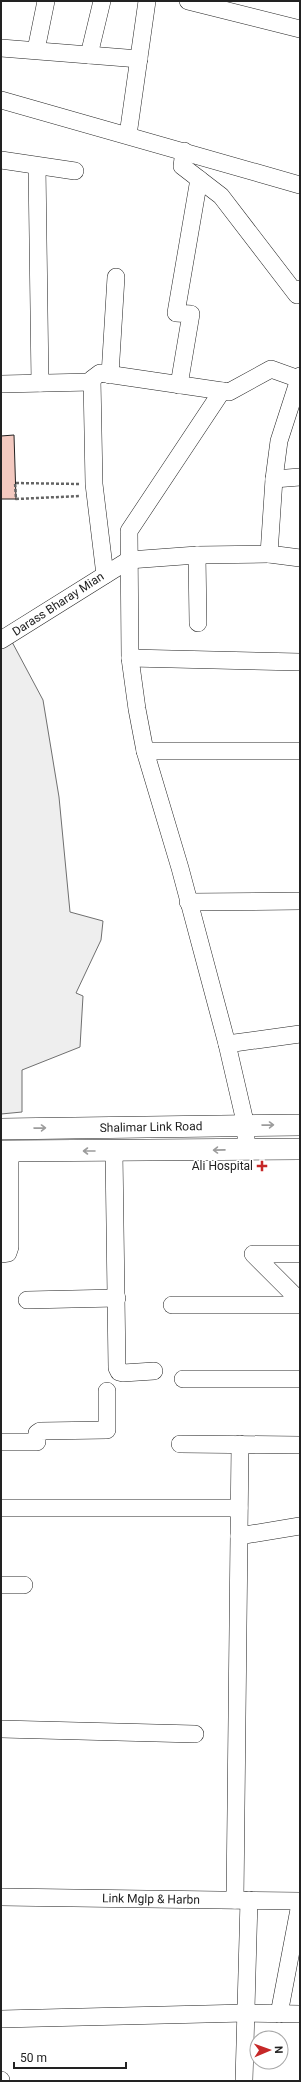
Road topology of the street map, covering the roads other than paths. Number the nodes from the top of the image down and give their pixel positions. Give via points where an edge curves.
1 (46, 1) edge
2 (102, 1) edge
3 (147, 1) edge
4 (188, 1) edge
5 (300, 28) edge
6 (1, 48) edge
7 (36, 50) junction
8 (89, 55) junction
9 (139, 59) junction
10 (1, 100) edge
11 (128, 135) junction
12 (184, 151) junction
13 (1, 160) edge
14 (37, 166) junction
15 (75, 172) dead end
16 (199, 179) junction
17 (300, 185) edge
18 (116, 277) dead end
19 (300, 289) edge
20 (110, 374) junction
21 (92, 382) junction
22 (40, 383) junction
23 (1, 384) edge
24 (179, 385) junction
25 (299, 385) edge
26 (222, 391) junction
27 (300, 477) edge
28 (274, 479) junction
29 (269, 554) junction
30 (197, 555) junction
31 (300, 558) edge
32 (116, 568) junction
33 (198, 623) dead end
34 (1, 640) edge
35 (130, 658) junction
36 (300, 662) edge
37 (145, 752) junction
38 (300, 752) edge
39 (300, 901) edge
40 (188, 902) junction
41 (300, 1034) edge
42 (227, 1044) junction
43 (300, 1125) edge
44 (246, 1126) junction
45 (1, 1129) edge
46 (246, 1149) junction
47 (300, 1149) edge
48 (6, 1151) edge
49 (114, 1152) junction
50 (1, 1254) edge
51 (300, 1254) edge
52 (117, 1298) junction
53 (27, 1300) dead end
54 (300, 1301) edge
55 (172, 1305) dead end
56 (300, 1305) edge
57 (154, 1371) dead end
58 (183, 1379) dead end
59 (300, 1379) edge
60 (107, 1391) dead end
61 (1, 1442) edge
62 (180, 1444) dead end
63 (240, 1444) junction
64 (300, 1444) edge
65 (1, 1508) edge
66 (239, 1508) junction
67 (300, 1529) edge
68 (239, 1536) junction
69 (1, 1585) edge
70 (24, 1585) dead end
71 (1, 1729) edge
72 (195, 1734) dead end
73 (1, 1897) edge
74 (242, 1900) junction
75 (300, 1901) edge
76 (300, 1904) edge
77 (246, 2013) junction
78 (279, 2014) junction
79 (300, 2014) edge
80 (1, 2020) edge
81 (244, 2081) edge

1 - 7 street
2 - 8 street
3 - 9 street
4 - 5 street
6 - 7 street
7 - 8 street
8 - 9 street
9 - 11 street
10 - 11 street
11 - 12 street
12 - 16 street via 182,166
12 - 17 street
13 - 14 street
14 - 15 street
14 - 22 street
16 - 19 street via 221,196 297,295
16 - 24 street via 176,313 191,314
18 - 20 street
20 - 21 street via 100,373
20 - 24 street
21 - 22 street
21 - 32 street via 94,490
22 - 23 street
24 - 26 street
25 - 26 street via 271,369 229,392
25 - 28 street via 279,441
26 - 32 street via 129,532
27 - 28 street
28 - 29 street
29 - 30 street
29 - 31 street
30 - 32 street
30 - 33 street
32 - 34 street, Darass Bharay Mian
32 - 35 street
35 - 36 street
35 - 37 street
37 - 38 street
37 - 40 street
39 - 40 street
40 - 42 street
41 - 42 street
42 - 44 street
44 -> 43 main road, Shalimar Link Road
45 -> 44 main road, Shalimar Link Road
44 - 46 street
46 - 47 main road, Shalimar Link Road
46 -> 49 main road, Shalimar Link Road
49 -> 48 main road, Shalimar Link Road
48 - 50 street via 10,1247 8,1253
49 - 52 street
51 - 54 street via 253,1254
52 - 53 street
52 - 57 street via 119,1372
55 - 56 street
58 - 59 street
60 - 61 street via 107,1430 40,1430 37,1432 37,1442
62 - 63 street
63 - 64 street
63 - 66 street
65 - 66 street
66 - 68 street
67 - 68 street
68 - 74 street
69 - 70 street
71 - 72 street
73 - 74 street, Link Mglp & Harbn
74 - 75 street, Link Mglp & Harbn
74 - 77 street
76 - 78 street
77 - 78 street
77 - 80 street
77 - 81 street
78 - 79 street

